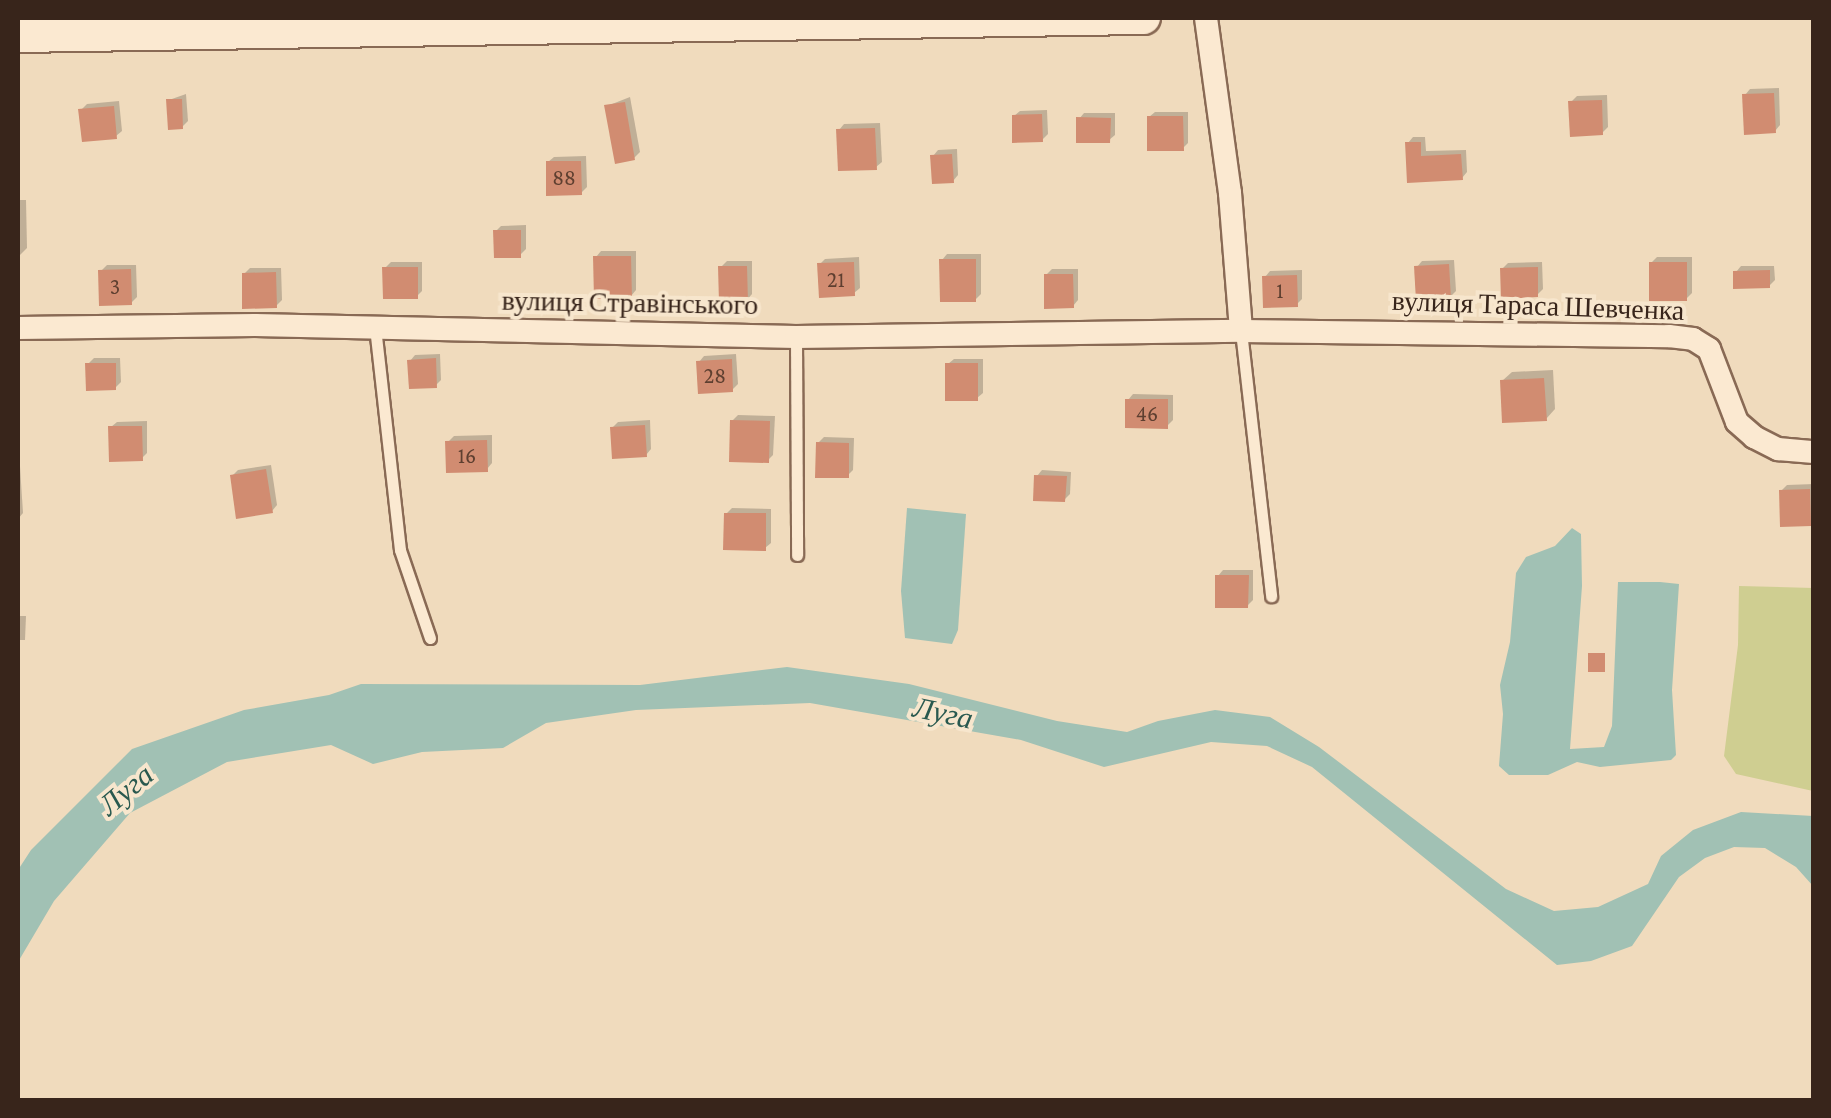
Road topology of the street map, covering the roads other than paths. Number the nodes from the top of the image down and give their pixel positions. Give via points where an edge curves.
1 (1144, 18) edge
2 (1206, 18) edge
3 (462, 23) edge
4 (18, 36) edge
5 (18, 328) edge
6 (375, 328) junction
7 (1250, 331) junction
8 (796, 337) junction
9 (1814, 452) edge
10 (798, 555) dead end
11 (1271, 596) dead end
12 (430, 638) dead end

1 - 3 main road
2 - 7 street
3 - 4 main road
5 - 6 street, вулиця Стравінського
6 - 8 street, вулиця Стравінського
6 - 12 lane via 400,550
7 - 8 street, вулиця Стравінського
7 - 9 street, вулиця Тараса Шевченка via 1693,338 1720,371 1737,422 1778,449
7 - 11 lane
8 - 10 lane

